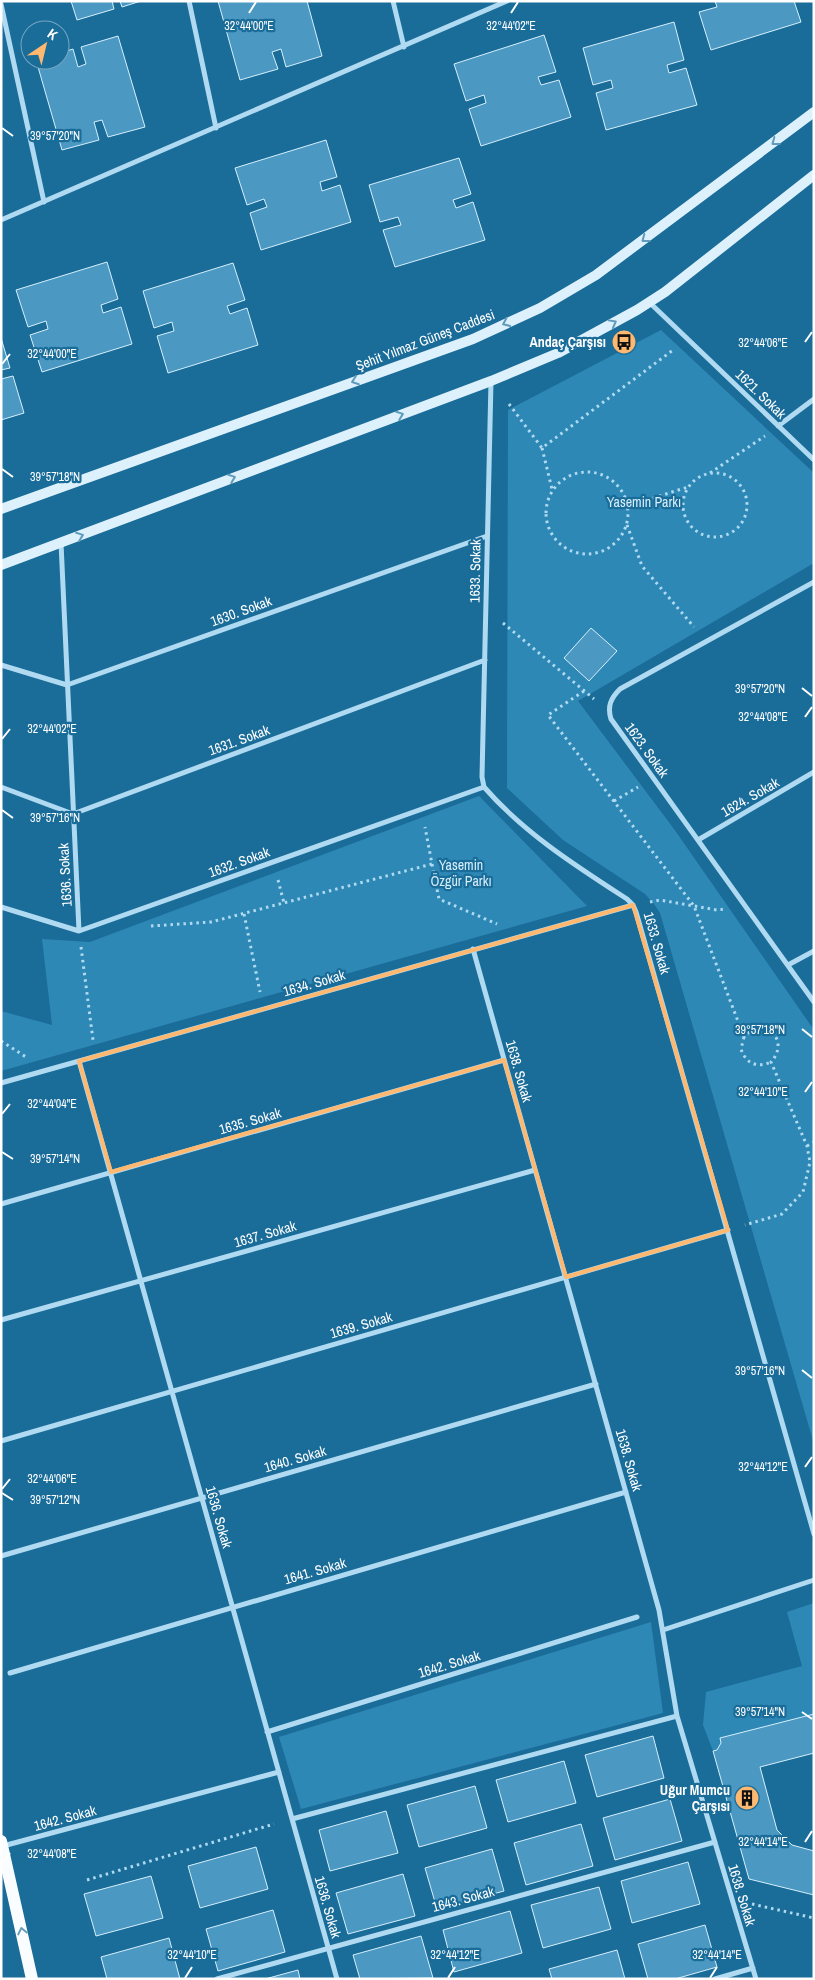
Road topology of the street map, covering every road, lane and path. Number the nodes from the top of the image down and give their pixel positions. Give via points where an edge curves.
1 (189, 1) edge
2 (393, 1) edge
3 (507, 1) edge
4 (1, 4) edge
5 (404, 47) junction
6 (814, 112) edge
7 (216, 128) junction
8 (814, 175) edge
9 (44, 202) junction
10 (1, 220) edge
11 (649, 302) junction
12 (688, 340) junction
13 (491, 381) junction
14 (814, 399) edge
15 (778, 426) junction
16 (542, 448) junction
17 (814, 460) edge
18 (709, 473) junction
19 (688, 487) junction
20 (552, 489) junction
21 (628, 506) junction
22 (1, 509) edge
23 (627, 525) junction
24 (488, 536) junction
25 (61, 543) junction
26 (1, 565) edge
27 (814, 582) edge
28 (486, 608) junction
29 (706, 642) junction
30 (485, 660) junction
31 (1, 665) edge
32 (67, 685) junction
33 (584, 691) junction
34 (608, 711) junction
35 (814, 772) edge
36 (654, 778) junction
37 (484, 787) junction
38 (1, 788) edge
39 (614, 801) junction
40 (422, 809) junction
41 (73, 814) junction
42 (698, 840) junction
43 (273, 862) junction
44 (432, 864) junction
45 (284, 903) junction
46 (633, 905) junction
47 (694, 906) junction
48 (1, 907) edge
49 (746, 908) junction
50 (244, 914) junction
51 (145, 927) dead end
52 (79, 931) junction
53 (505, 941) junction
54 (473, 949) junction
55 (814, 951) edge
56 (788, 965) junction
57 (814, 1002) edge
58 (263, 1009) junction
59 (744, 1037) junction
60 (95, 1056) junction
61 (504, 1060) junction
62 (79, 1061) junction
63 (771, 1062) junction
64 (1, 1082) edge
65 (814, 1142) edge
66 (807, 1146) junction
67 (535, 1170) junction
68 (111, 1172) junction
69 (1, 1204) edge
70 (728, 1230) junction
71 (566, 1277) junction
72 (141, 1281) junction
73 (1, 1320) edge
74 (596, 1384) junction
75 (172, 1392) junction
76 (1, 1441) edge
77 (626, 1492) junction
78 (201, 1498) junction
79 (814, 1534) edge
80 (1, 1556) edge
81 (814, 1580) edge
82 (232, 1607) junction
83 (637, 1617) dead end
84 (663, 1630) junction
85 (10, 1673) dead end
86 (677, 1716) junction
87 (267, 1732) junction
88 (279, 1772) junction
89 (292, 1819) junction
90 (715, 1842) junction
91 (2, 1844) edge
92 (87, 1880) dead end
93 (732, 1900) junction
94 (814, 1918) edge
95 (328, 1948) junction
96 (752, 1968) junction
97 (32, 1979) edge
98 (217, 1979) edge
99 (337, 1979) edge
100 (715, 1979) edge
101 (756, 1979) edge

1 - 7 street
2 - 5 street
3 - 5 street
4 - 9 street
5 - 7 street
6 -> 22 main road, Şehit Yılmaz Güneş Caddesi via 596,275 540,308 473,339
7 - 9 street
8 - 11 main road
9 - 10 street
11 - 12 street, 1621. Sokak
13 -> 11 main road via 558,353
12 - 15 street, 1621. Sokak
12 - 16 path
13 - 16 path
13 - 24 street, 1633. Sokak
25 -> 13 main road
14 - 15 street
15 - 17 street, 1621. Sokak
15 - 18 path
16 - 20 path
18 - 19 path
18 - 19 path via 731,476 745,493 746,515 733,532 712,537 692,527 683,508
19 - 21 path
20 - 21 path via 574,473 602,474 623,493
20 - 23 path via 546,502 545,517 557,543 569,551 597,554 621,538
21 - 23 path
23 - 29 path via 642,566
24 - 28 street, 1633. Sokak
24 - 32 street, 1630. Sokak
25 - 26 main road
25 - 32 street, 1636. Sokak
27 - 29 street
28 - 30 street, 1633. Sokak
28 - 33 path
29 - 34 street via 620,689 610,702
30 - 37 street, 1633. Sokak
30 - 41 street, 1631. Sokak
31 - 32 street
32 - 41 street, 1636. Sokak
33 - 34 path
33 - 39 path via 548,715
34 - 36 street, 1623. Sokak
35 - 42 street, 1624. Sokak
36 - 39 path
36 - 42 street, 1623. Sokak
37 - 40 street, 1632. Sokak
37 - 46 street, 1633. Sokak via 554,851
38 - 41 street
39 - 47 path
40 - 43 street, 1632. Sokak
40 - 44 path
41 - 52 street, 1636. Sokak
42 - 49 street, 1623. Sokak
43 - 45 path
43 - 52 street, 1632. Sokak
44 - 45 path
44 - 53 path via 439,899 501,926
45 - 50 path
46 - 47 path via 660,900
46 - 53 street, 1634. Sokak
46 - 70 street, 1633. Sokak
47 - 49 path via 717,910
47 - 59 path
48 - 52 street
49 - 56 street, 1623. Sokak
50 - 51 path via 211,922
50 - 58 path
52 - 60 path
53 - 54 street, 1634. Sokak
54 - 58 street, 1634. Sokak
54 - 61 street, 1638. Sokak
55 - 56 street
56 - 57 street, 1623. Sokak
58 - 60 street, 1634. Sokak
59 - 63 path via 741,1049 747,1061 759,1066
59 - 63 path via 753,1029 771,1031 779,1047
60 - 62 street, 1634. Sokak
61 - 67 street, 1638. Sokak
61 - 68 street, 1635. Sokak
62 - 64 street, 1634. Sokak
62 - 68 street, 1636. Sokak
63 - 66 path
65 - 66 path
66 - 70 path via 810,1162 803,1192 782,1214
67 - 71 street, 1638. Sokak
67 - 72 street, 1637. Sokak
68 - 69 street, 1635. Sokak
68 - 72 street, 1636. Sokak
70 - 71 street, 1639. Sokak
70 - 79 street, 1633. Sokak
71 - 74 street, 1638. Sokak
71 - 75 street, 1639. Sokak
72 - 73 street, 1637. Sokak
72 - 75 street, 1636. Sokak
74 - 77 street, 1638. Sokak
74 - 78 street, 1640. Sokak
75 - 76 street, 1639. Sokak
75 - 78 street, 1636. Sokak
77 - 82 street, 1641. Sokak
77 - 84 street, 1638. Sokak
78 - 80 street, 1640. Sokak
78 - 82 street, 1636. Sokak
81 - 84 street
82 - 85 street, 1641. Sokak
82 - 87 street, 1636. Sokak
83 - 87 street, 1642. Sokak
84 - 86 street, 1638. Sokak
86 - 89 street
86 - 90 street, 1638. Sokak
87 - 88 street, 1636. Sokak
88 - 89 street, 1636. Sokak
88 - 91 street, 1642. Sokak
89 - 92 path
89 - 95 street, 1636. Sokak
90 - 93 street, 1638. Sokak
90 - 95 street, 1643. Sokak
97 -> 91 main road
93 - 94 path
93 - 96 street, 1638. Sokak
95 - 98 street, 1643. Sokak
95 - 99 street, 1636. Sokak
96 - 100 street
96 - 101 street, 1638. Sokak

